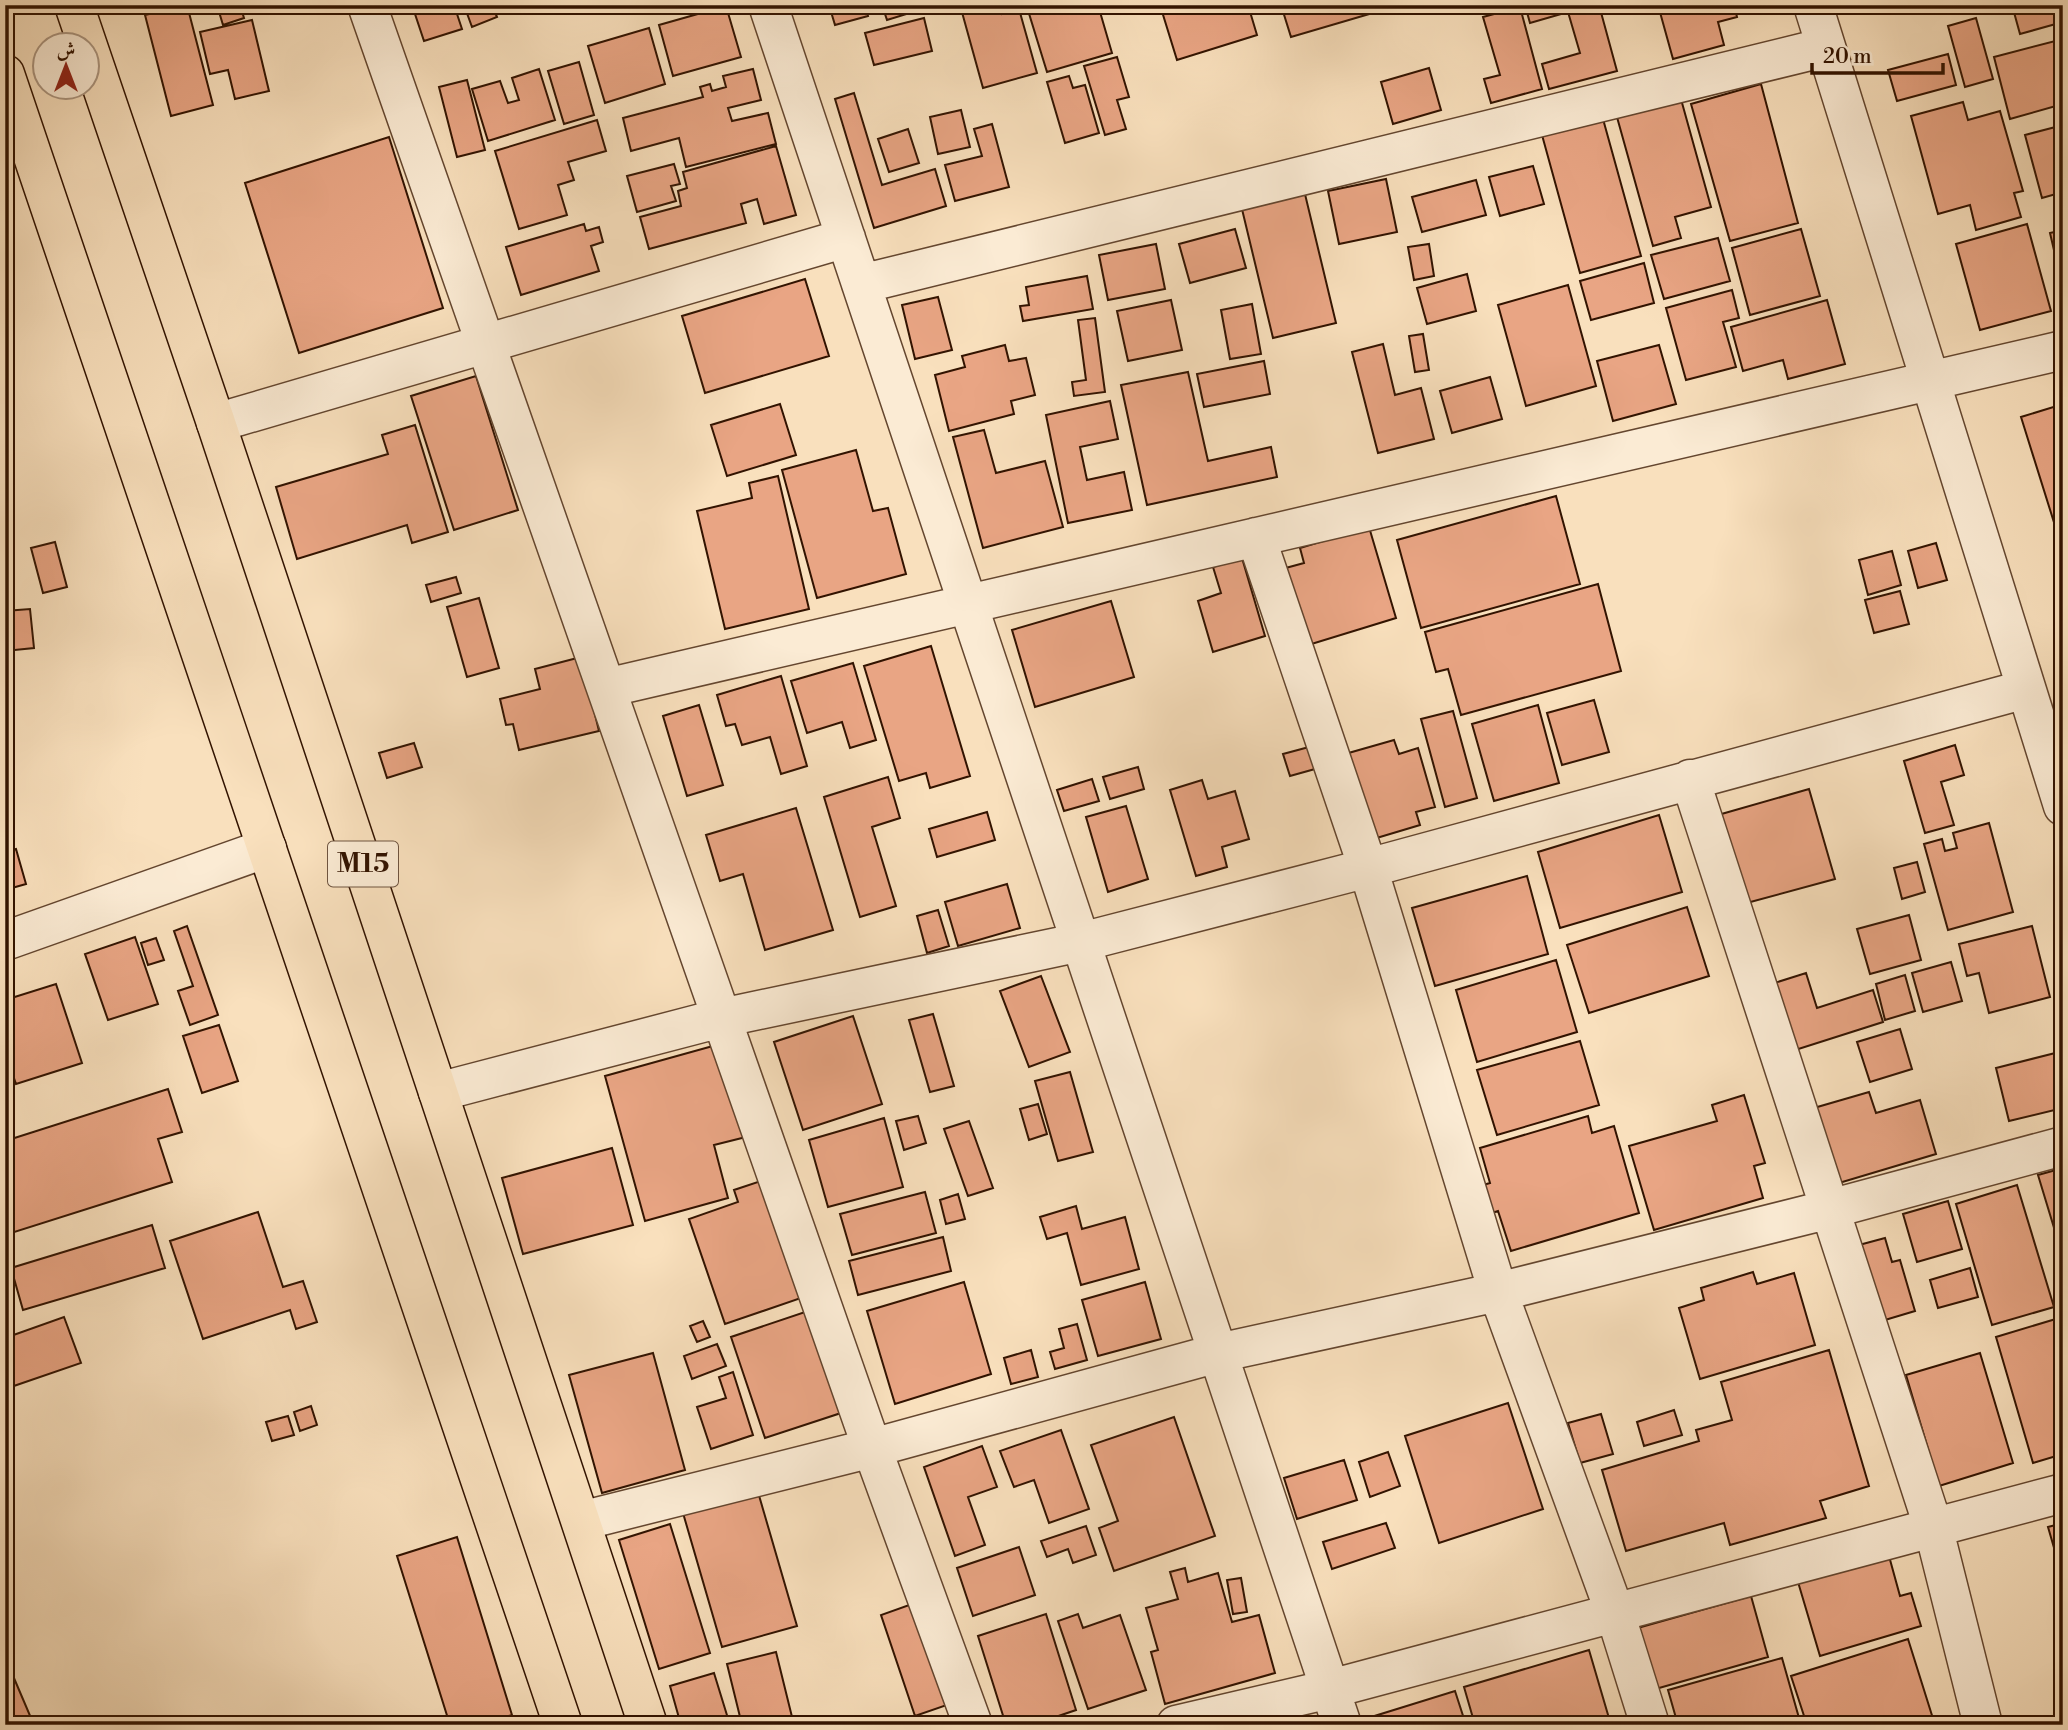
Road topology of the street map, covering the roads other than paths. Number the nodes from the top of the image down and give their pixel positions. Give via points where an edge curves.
1 (74, 5) edge
2 (367, 5) edge
3 (768, 5) edge
4 (1813, 5) edge
5 (1826, 47) junction
6 (5, 74) edge
7 (846, 238) junction
8 (861, 284) junction
9 (485, 343) junction
10 (2063, 350) edge
11 (1930, 380) junction
12 (216, 423) junction
13 (1256, 537) junction
14 (968, 604) junction
15 (606, 688) junction
16 (2026, 690) junction
17 (1690, 779) junction
18 (2063, 806) edge
19 (267, 848) junction
20 (1368, 868) junction
21 (5, 941) edge
22 (1081, 942) junction
23 (722, 1018) junction
24 (438, 1092) junction
25 (2063, 1146) edge
26 (1830, 1209) junction
27 (1498, 1292) junction
28 (1218, 1353) junction
29 (872, 1448) junction
30 (2063, 1493) edge
31 (580, 1521) junction
32 (1933, 1526) junction
33 (1615, 1613) junction
34 (1330, 1689) junction
35 (563, 1725) edge
36 (648, 1725) edge
37 (973, 1725) edge
38 (1176, 1725) edge
39 (1342, 1725) edge
40 (1650, 1725) edge
41 (1983, 1725) edge

1 - 12 highway, M15
2 - 9 street
3 - 7 street
4 - 5 street
5 - 8 street
5 - 11 street
6 - 19 highway
7 - 8 street
7 - 9 street
8 - 14 street
9 - 12 street
9 - 15 street
10 - 11 street
11 - 13 street
11 - 16 street
12 - 24 highway, M15
13 - 14 street
13 - 20 street
14 - 15 street
14 - 22 street
15 - 23 street
16 - 17 street
16 - 18 street
17 - 20 street
17 - 26 street
19 - 21 street
19 - 35 highway
20 - 22 street
20 - 27 street
22 - 23 street
22 - 28 street
23 - 24 street
23 - 29 street
24 - 31 highway, M15
25 - 26 street
26 - 27 street
26 - 32 street
27 - 28 street
27 - 33 street
28 - 29 street
28 - 34 street
29 - 31 street
29 - 37 street
30 - 32 street
31 - 36 highway, M15
32 - 33 street
32 - 41 street
33 - 34 street
33 - 40 street
34 - 38 street
34 - 39 street

